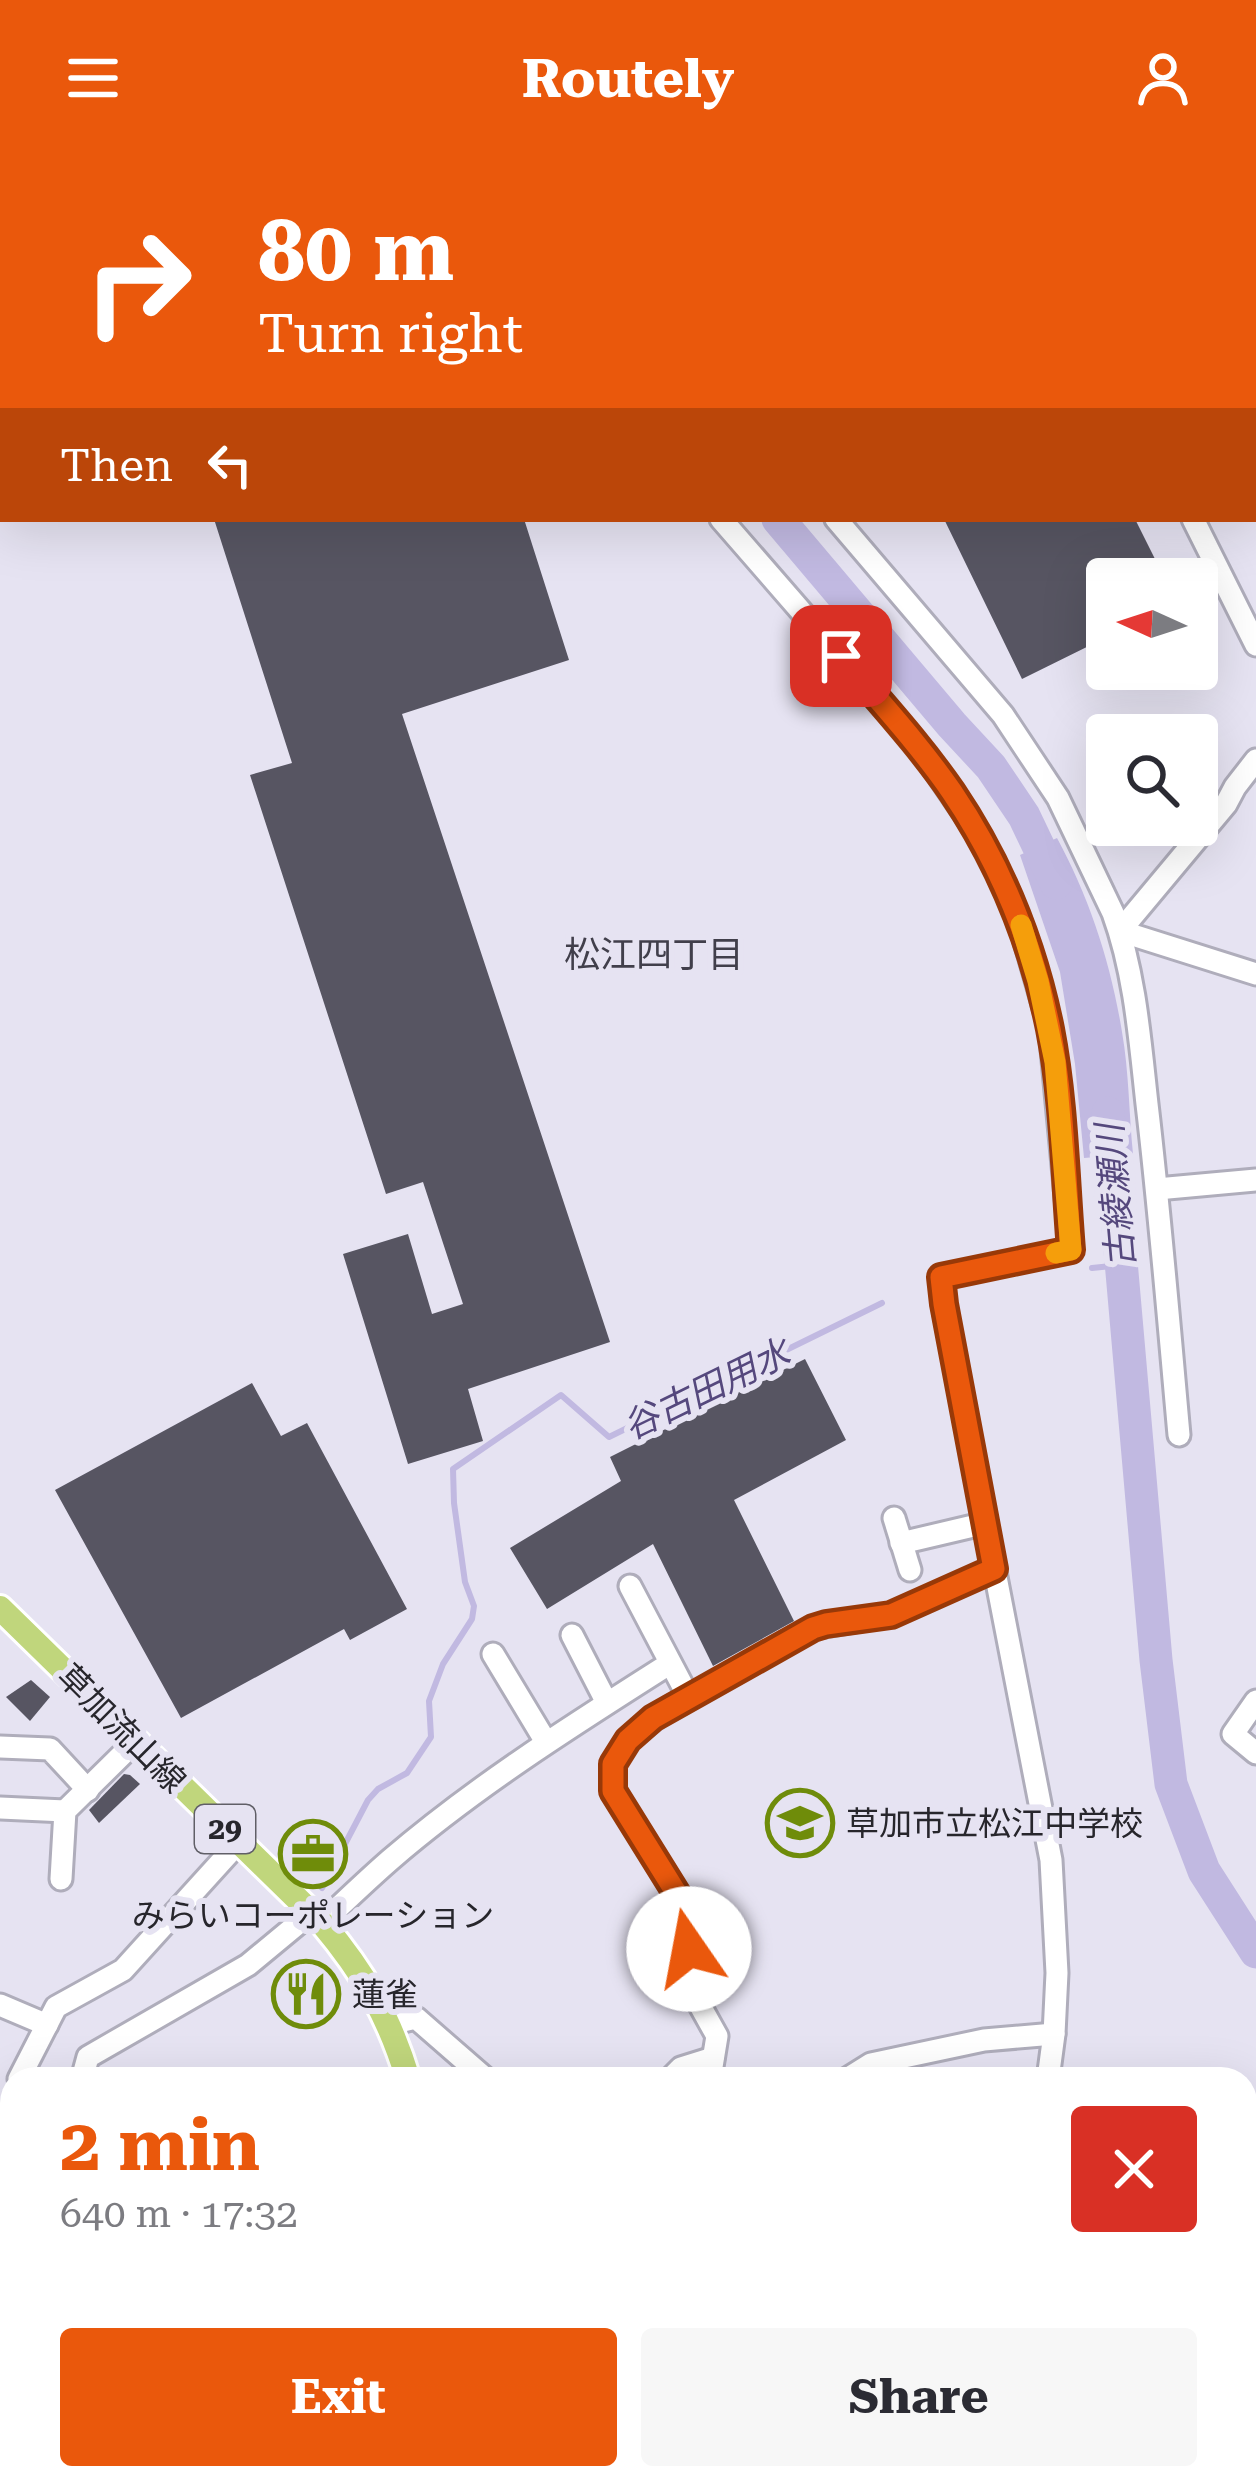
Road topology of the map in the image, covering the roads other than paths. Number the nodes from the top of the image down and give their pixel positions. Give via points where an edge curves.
1 (724, 522) edge
2 (839, 522) edge
3 (1194, 522) edge
4 (1256, 645) edge
5 (1256, 760) edge
6 (1120, 931) junction
7 (1256, 974) edge
8 (1256, 1180) edge
9 (1157, 1189) junction
10 (1179, 1435) dead end
11 (894, 1518) dead end
12 (986, 1523) junction
13 (902, 1543) junction
14 (994, 1569) junction
15 (910, 1570) dead end
16 (630, 1586) dead end
17 (1, 1609) edge
18 (572, 1635) dead end
19 (493, 1654) dead end
20 (668, 1664) junction
21 (689, 1698) junction
22 (1256, 1701) edge
23 (607, 1703) junction
24 (135, 1742) junction
25 (546, 1742) junction
26 (0, 1747) edge
27 (1256, 1753) edge
28 (88, 1790) junction
29 (0, 1808) edge
30 (65, 1811) junction
31 (239, 1842) junction
32 (61, 1879) dead end
33 (317, 1918) junction
34 (0, 2005) edge
35 (390, 2024) junction
36 (47, 2025) junction
37 (1054, 2034) junction
38 (25, 2067) edge
39 (85, 2067) edge
40 (404, 2067) edge
41 (471, 2067) edge
42 (711, 2067) edge
43 (868, 2067) edge
44 (1050, 2067) edge

1 - 12 street via 952,792 1000,877 1038,981 1055,1062 1071,1250 941,1277
2 - 6 street via 1003,715 1080,841
3 - 4 street
5 - 6 street
6 - 7 street
6 - 9 street
8 - 9 street
9 - 10 street
11 - 13 street
12 - 13 street
12 - 14 street
13 - 15 street
14 - 21 street via 891,1615 813,1628
14 - 37 street via 1051,1860
16 - 20 street
17 - 24 main road, 草加流山線 / 29
18 - 23 street
19 - 25 street
20 - 21 street
20 - 23 street
21 - 42 street via 628,1740 611,1778 690,1915 688,1984 717,2036
22 - 27 street via 1232,1734
23 - 25 street
24 - 28 street
24 - 31 main road, 草加流山線 / 29
25 - 33 street
26 - 28 street via 50,1749
28 - 30 street
29 - 30 street
30 - 32 street
31 - 33 main road, 草加流山線 / 29
31 - 36 street via 123,1970 56,2008
33 - 35 main road, 草加流山線 / 29
33 - 39 street via 88,2057
34 - 36 street
35 - 40 main road, 草加流山線 / 29
35 - 41 street via 416,2018
36 - 38 street
37 - 43 street via 984,2040
37 - 44 street

